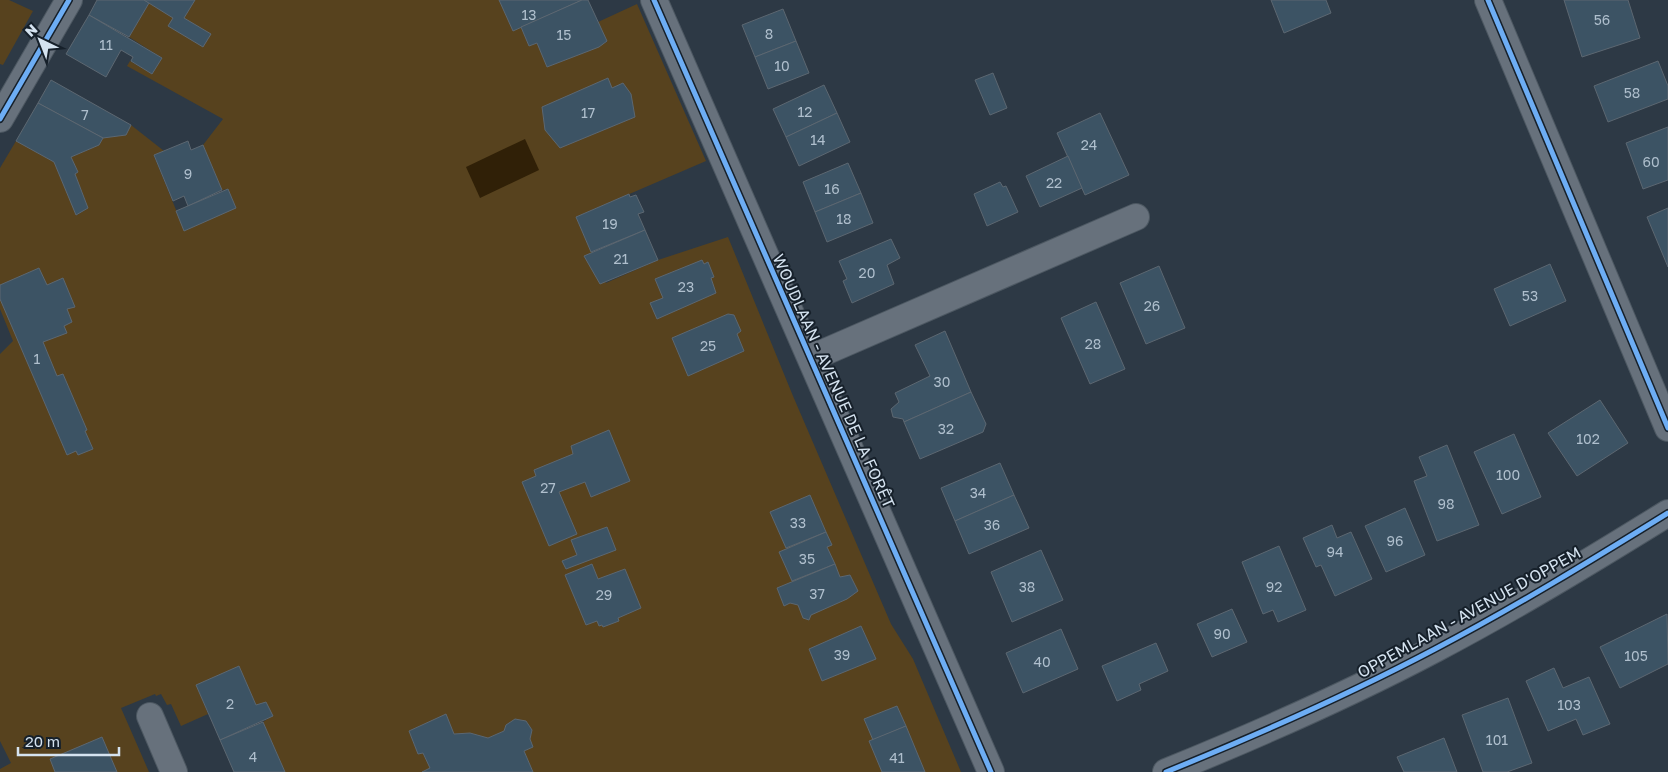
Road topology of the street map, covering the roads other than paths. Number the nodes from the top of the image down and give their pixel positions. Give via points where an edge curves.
1 (69, 0) edge
2 (654, 0) edge
3 (1488, 0) edge
4 (0, 119) edge
5 (1136, 217) dead end
6 (811, 358) junction
7 (1668, 428) edge
8 (1668, 513) edge
9 (150, 716) dead end
10 (174, 772) edge
11 (991, 772) edge
12 (1166, 772) edge

1 - 4 street
2 - 6 street, WOUDLAAN - AVENUE DE LA FORÊT
3 - 7 street
5 - 6 street, WOUDLAAN - AVENUE DE LA FORÊT
6 - 11 street, WOUDLAAN - AVENUE DE LA FORÊT
8 - 12 street, OPPEMLAAN - AVENUE D'OPPEM via 1436,648 1309,711
9 - 10 street

